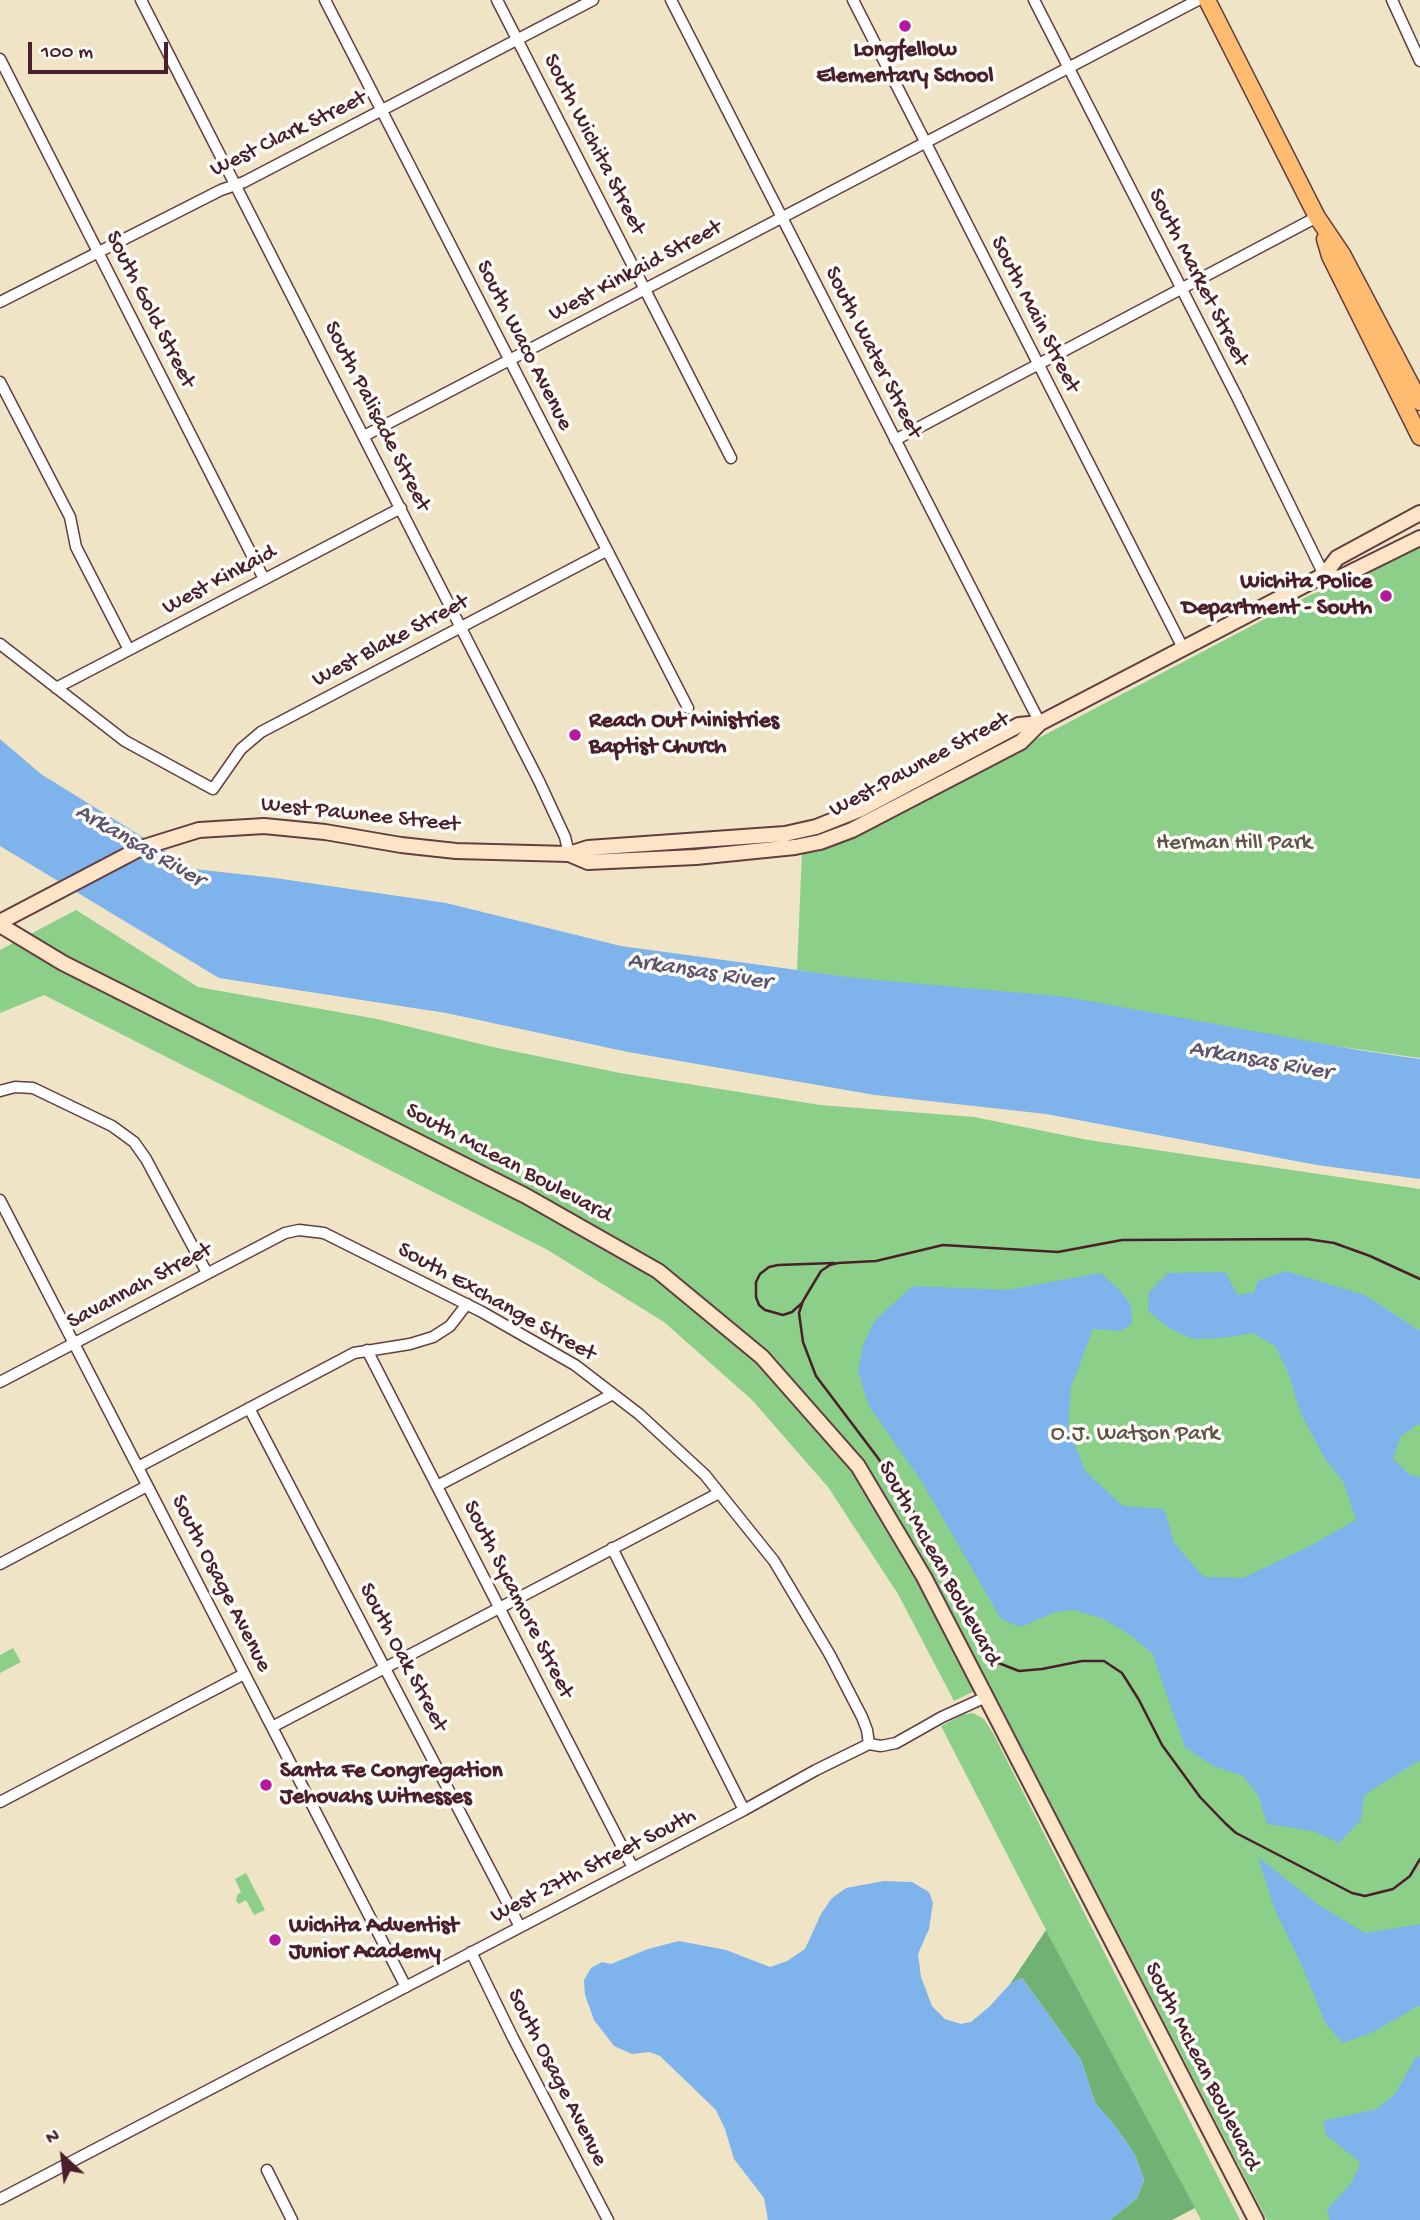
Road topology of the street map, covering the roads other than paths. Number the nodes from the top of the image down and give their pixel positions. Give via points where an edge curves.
1 (141, 0) edge
2 (325, 0) edge
3 (497, 0) edge
4 (593, 0) edge
5 (671, 0) edge
6 (852, 0) edge
7 (1034, 0) edge
8 (1198, 0) edge
9 (1207, 0) edge
10 (1392, 0) edge
11 (518, 40) junction
12 (0, 59) edge
13 (1420, 61) edge
14 (1069, 68) junction
15 (382, 111) junction
16 (925, 143) junction
17 (236, 185) junction
18 (782, 217) junction
19 (1317, 217) junction
20 (98, 252) junction
21 (645, 289) junction
22 (1181, 289) junction
23 (0, 302) edge
24 (509, 360) junction
25 (1038, 364) junction
26 (0, 382) edge
27 (1420, 402) edge
28 (364, 436) junction
29 (1420, 437) edge
30 (895, 440) junction
31 (731, 458) dead end
32 (401, 508) junction
33 (1420, 513) edge
34 (1420, 538) edge
35 (606, 551) junction
36 (1324, 575) junction
37 (264, 579) junction
38 (461, 626) junction
39 (0, 644) edge
40 (1182, 648) junction
41 (130, 650) junction
42 (56, 688) junction
43 (688, 708) dead end
44 (1040, 723) junction
45 (569, 854) junction
46 (0, 924) edge
47 (0, 1091) edge
48 (0, 1200) edge
49 (3, 1213) edge
50 (299, 1230) joint
51 (207, 1273) junction
52 (467, 1304) junction
53 (73, 1344) junction
54 (367, 1350) junction
55 (0, 1382) edge
56 (614, 1394) junction
57 (250, 1408) junction
58 (138, 1467) junction
59 (147, 1486) junction
60 (437, 1486) junction
61 (719, 1493) junction
62 (612, 1548) junction
63 (0, 1564) edge
64 (500, 1607) junction
65 (386, 1667) junction
66 (244, 1674) junction
67 (986, 1697) junction
68 (272, 1727) junction
69 (869, 1744) junction
70 (0, 1802) edge
71 (744, 1810) junction
72 (633, 1868) junction
73 (520, 1927) junction
74 (471, 1952) junction
75 (406, 1987) junction
76 (267, 2170) dead end
77 (0, 2199) edge
78 (605, 2219) edge
79 (292, 2220) edge
80 (1256, 2220) edge

1 - 17 street, South Palisade Street
2 - 15 street, South Waco Avenue
3 - 11 street, South Wichita Street
4 - 11 street, West Clark Street
5 - 18 street, South Water Street
6 - 16 street, South Main Street
7 - 14 street, South Market Street
8 - 14 street, West Kinkaid Street
9 - 19 main road
10 - 13 street
11 - 15 street, West Clark Street
11 - 21 street, South Wichita Street
12 - 20 street, South Gold Street
14 - 16 street, West Kinkaid Street
14 - 22 street, South Market Street
15 - 17 street, West Clark Street
15 - 24 street, South Waco Avenue
16 - 18 street, West Kinkaid Street
16 - 25 street, South Main Street
17 - 20 street, West Clark Street
17 - 28 street, South Palisade Street
18 - 21 street, West Kinkaid Street
18 - 30 street, South Water Street
19 - 22 street
19 - 27 main road via 1342,254
19 - 29 main road via 1330,256
20 - 23 street, West Clark Street
20 - 37 street, South Gold Street
21 - 24 street, West Kinkaid Street
21 - 31 street, South Wichita Street
22 - 25 street
22 - 36 street, South Market Street
24 - 28 street, West Kinkaid Street
24 - 35 street, South Waco Avenue
25 - 30 street
25 - 40 street, South Main Street
26 - 41 street via 69,517 76,547
28 - 32 street, South Palisade Street
30 - 44 street, South Water Street
32 - 37 street, West Kinkaid
32 - 38 street, South Palisade Street
33 - 36 main road via 1338,558
34 - 36 main road via 1339,578
35 - 38 street, West Blake Street
35 - 43 street, South Waco Avenue
36 - 40 main road, West Pawnee Street
37 - 41 street, West Kinkaid
38 - 42 street, West Blake Street via 261,732 241,749 213,789 125,741
38 - 45 street, South Palisade Street via 539,781
39 - 42 street
40 - 44 main road, West Pawnee Street
41 - 42 street, West Kinkaid
44 - 45 main road, West Pawnee Street via 1021,742 920,797 820,842 696,857 588,862
45 - 46 main road, West Pawnee Street via 456,851 264,826 199,830 141,848
46 - 67 main road, South McLean Boulevard via 63,963 526,1196 658,1271 762,1357 858,1466 924,1577
47 - 51 street via 38,1090 112,1126 134,1142
48 - 49 street, South Osage Avenue
49 - 53 street, South Osage Avenue
50 - 51 street, Savannah Street
50 - 52 street, South Exchange Street via 324,1233
51 - 53 street, Savannah Street
52 - 54 street via 450,1326 433,1337
52 - 56 street, South Exchange Street via 575,1364
53 - 55 street, Savannah Street
53 - 58 street, South Osage Avenue
54 - 57 street
54 - 60 street, South Sycamore Street
56 - 60 street
56 - 61 street, South Exchange Street
57 - 58 street
57 - 65 street, South Oak Street
58 - 59 street, South Osage Avenue
59 - 63 street
59 - 66 street, South Osage Avenue
60 - 64 street, South Sycamore Street
61 - 62 street
61 - 69 street, South Exchange Street via 781,1573 830,1655
62 - 64 street
62 - 71 street
64 - 65 street
64 - 72 street, South Sycamore Street
65 - 68 street
65 - 73 street, South Oak Street
66 - 68 street, South Osage Avenue
66 - 70 street
67 - 69 street, West 27th Street South via 896,1743
67 - 80 main road, South McLean Boulevard
68 - 75 street, South Osage Avenue
69 - 71 street, West 27th Street South
71 - 72 street, West 27th Street South
72 - 73 street, West 27th Street South
73 - 74 street, West 27th Street South
74 - 75 street, West 27th Street South
74 - 78 street, South Osage Avenue
75 - 77 street, West 27th Street South
76 - 79 street

